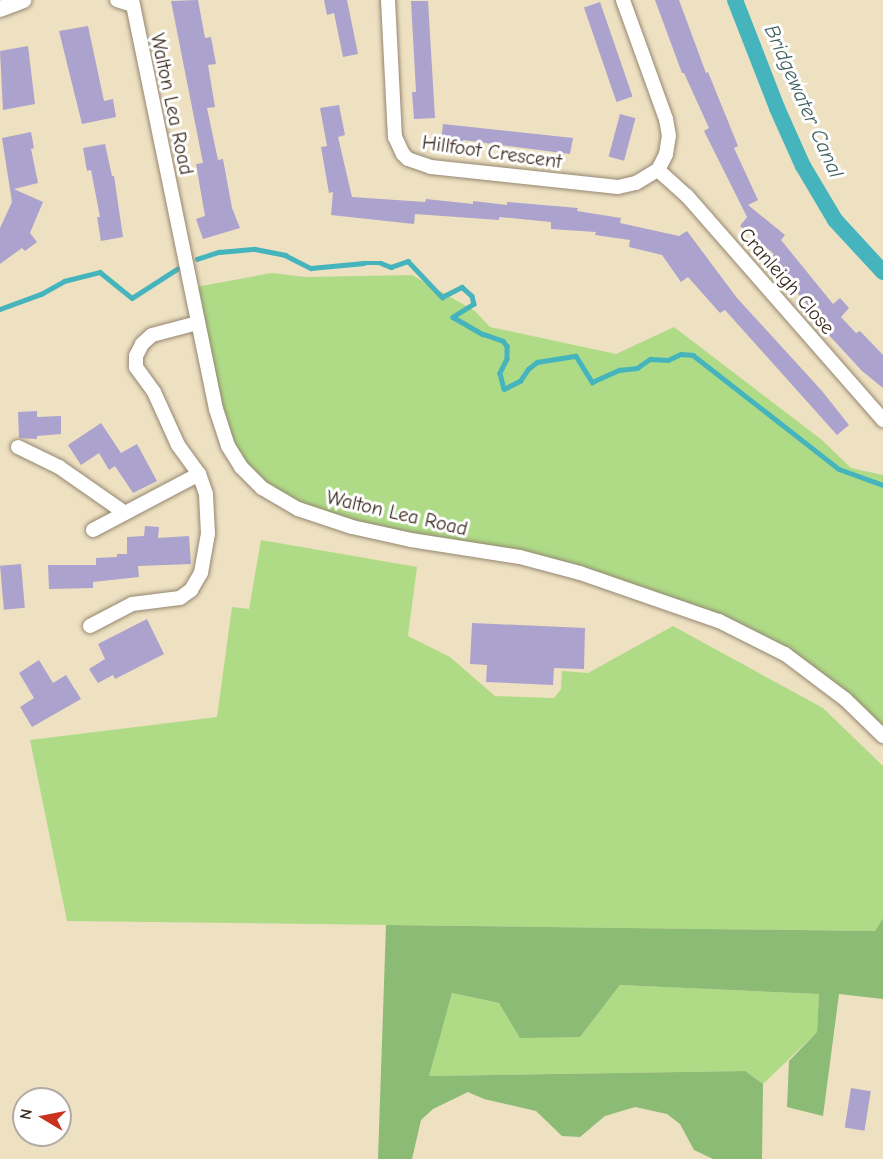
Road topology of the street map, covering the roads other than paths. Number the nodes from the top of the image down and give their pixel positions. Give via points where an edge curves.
1 (23, 0) edge
2 (117, 0) edge
3 (388, 0) edge
4 (623, 0) edge
5 (132, 3) edge
6 (0, 9) edge
7 (658, 170) junction
8 (197, 323) junction
9 (883, 420) edge
10 (18, 447) dead end
11 (199, 474) junction
12 (125, 513) junction
13 (93, 530) dead end
14 (90, 626) dead end
15 (883, 736) edge

1 - 6 street
2 - 5 street
3 - 7 street, Hillfoot Crescent via 395,137 403,154 415,164 618,187 636,183
4 - 7 street via 669,127 669,145
5 - 8 street, Walton Lea Road
7 - 9 street, Cranleigh Close via 687,196
8 - 11 street via 152,335 136,356 136,367 153,392 178,445
8 - 15 street, Walton Lea Road via 228,446 241,467 262,488 289,504 352,527 520,557 580,573 719,621 785,654 845,699
10 - 12 street via 59,467
11 - 12 street
11 - 14 street via 209,514 198,582 180,598 132,604
12 - 13 street

